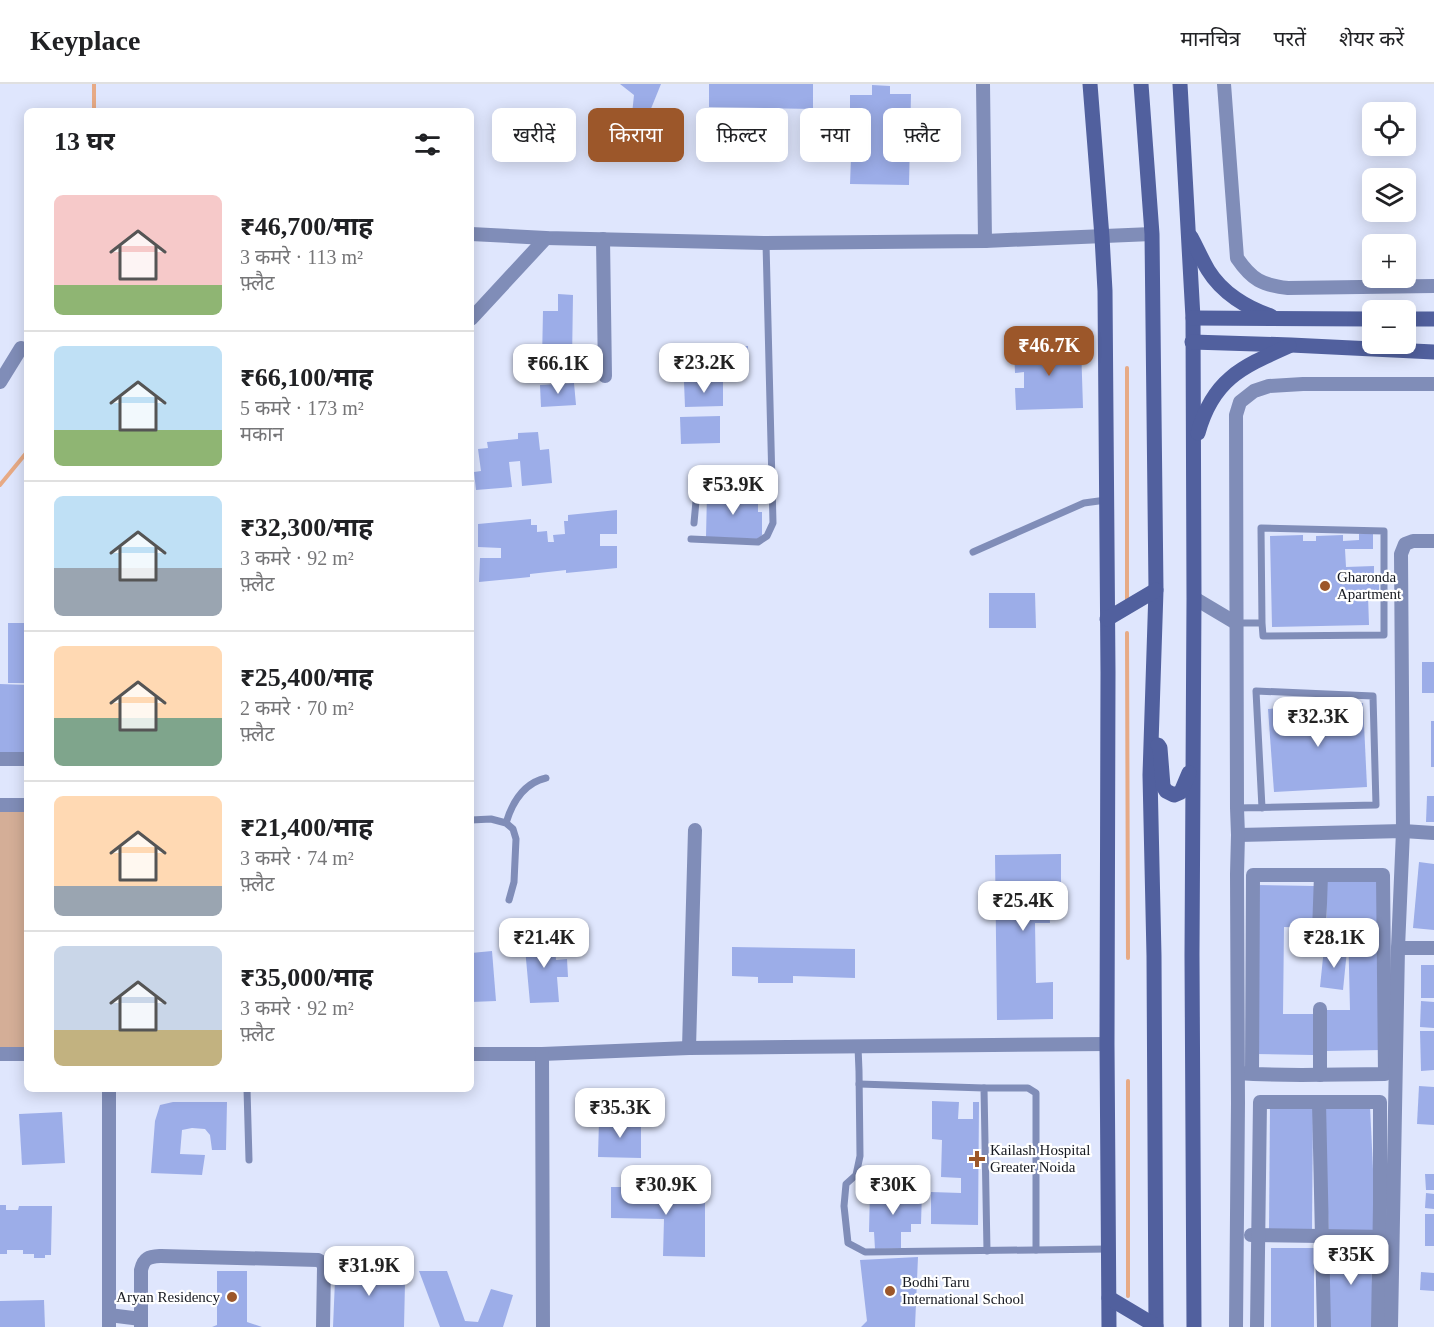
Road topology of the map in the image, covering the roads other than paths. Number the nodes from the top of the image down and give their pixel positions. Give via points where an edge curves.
1 (983, 84) edge
2 (1090, 84) edge
3 (1141, 84) edge
4 (1180, 84) edge
5 (1224, 84) edge
6 (1188, 232) junction
7 (474, 234) edge
8 (1152, 234) junction
9 (1102, 237) junction
10 (546, 238) junction
11 (603, 239) junction
12 (985, 241) junction
13 (766, 243) junction
14 (1434, 286) edge
15 (474, 316) edge
16 (1193, 318) junction
17 (1282, 319) junction
18 (1362, 319) edge
19 (1416, 319) edge
20 (1434, 319) edge
21 (1192, 342) junction
22 (1291, 345) junction
23 (21, 348) dead end
24 (1434, 352) edge
25 (605, 376) dead end
26 (0, 382) edge
27 (1434, 384) edge
28 (1194, 451) junction
29 (772, 485) junction
30 (1106, 500) junction
31 (693, 523) dead end
32 (691, 539) dead end
33 (1434, 541) edge
34 (973, 552) dead end
35 (1156, 590) junction
36 (1194, 598) junction
37 (1107, 619) junction
38 (1236, 623) junction
39 (1262, 623) junction
40 (1152, 736) junction
41 (0, 759) edge
42 (24, 759) edge
43 (1192, 765) junction
44 (546, 778) dead end
45 (24, 805) edge
46 (0, 806) edge
47 (1237, 808) junction
48 (1262, 808) junction
49 (474, 820) edge
50 (506, 823) junction
51 (695, 830) dead end
52 (1403, 831) junction
53 (1434, 833) edge
54 (1238, 835) junction
55 (1237, 874) junction
56 (1253, 875) junction
57 (1320, 875) junction
58 (509, 900) dead end
59 (1319, 932) dead end
60 (1398, 948) junction
61 (1434, 948) edge
62 (1320, 1009) dead end
63 (1107, 1044) junction
64 (858, 1047) junction
65 (689, 1048) junction
66 (0, 1054) edge
67 (24, 1054) edge
68 (474, 1054) edge
69 (542, 1054) junction
70 (1245, 1074) junction
71 (1320, 1075) junction
72 (859, 1084) junction
73 (984, 1088) junction
74 (109, 1092) edge
75 (247, 1092) edge
76 (1319, 1103) junction
77 (249, 1160) dead end
78 (1237, 1234) junction
79 (1258, 1236) junction
80 (1322, 1236) junction
81 (1386, 1237) junction
82 (1108, 1249) junction
83 (1036, 1250) junction
84 (987, 1251) junction
85 (1109, 1298) junction
86 (109, 1321) edge
87 (141, 1323) edge
88 (1156, 1326) edge
89 (323, 1327) edge
90 (543, 1327) edge
91 (1109, 1327) edge
92 (1194, 1327) edge
93 (1236, 1327) edge
94 (1257, 1327) edge
95 (1323, 1327) edge
96 (1378, 1327) edge
97 (1391, 1327) edge

1 - 12 street
2 - 9 main road
3 - 8 main road
4 - 6 main road
5 - 14 street via 1237,258 1246,270 1271,286 1288,288
6 - 16 main road
6 - 17 main road via 1219,285 1259,312
7 - 10 street
8 - 9 street
8 - 35 main road
9 - 12 street
9 - 30 main road
10 - 11 street
10 - 15 street
11 - 13 street
11 - 25 street
12 - 13 street
13 - 29 lane
16 - 17 main road
16 - 21 main road
17 - 18 main road
19 - 20 main road
21 - 22 main road
21 - 28 main road
22 - 24 main road
22 - 28 main road via 1230,377 1202,419
23 - 26 street
27 - 38 street via 1269,386 1240,402 1236,415
28 - 36 main road
29 - 31 lane via 700,486
29 - 32 lane via 773,523 767,536 758,542
30 - 34 lane via 1084,503
30 - 37 main road
33 - 52 street via 1405,544 1401,554
35 - 37 main road
35 - 40 main road
36 - 38 street
36 - 43 main road
37 - 63 main road
38 - 39 lane
38 - 47 street
39 - 39 lane via 1261,528 1384,531 1384,635 1263,636
40 - 43 main road via 1160,748 1166,791 1174,795 1181,792
40 - 88 main road
41 - 42 street
43 - 92 main road
44 - 50 lane via 528,786 511,808
45 - 46 street
47 - 48 lane
47 - 54 street
48 - 48 lane via 1376,805 1373,696 1256,691
49 - 50 lane
50 - 58 lane via 516,839
51 - 65 street
52 - 53 street
52 - 54 street
52 - 60 street
54 - 55 street
55 - 56 street
55 - 70 street
56 - 57 street
56 - 70 street
57 - 59 street
57 - 71 street via 1383,875 1385,1074
60 - 61 street
60 - 81 street
62 - 71 street
63 - 64 street
63 - 82 main road
64 - 65 street
64 - 72 lane
65 - 69 street
66 - 67 street
68 - 69 street
69 - 90 street
70 - 71 street
70 - 78 street
72 - 73 lane
72 - 84 lane via 860,1156 856,1175 846,1184 844,1206 848,1243 865,1252
73 - 83 lane via 1028,1088 1036,1094
73 - 84 lane
74 - 86 street
75 - 77 lane
76 - 79 street via 1260,1102
76 - 80 street
76 - 81 street via 1380,1102
78 - 79 street
78 - 93 street
79 - 80 street
79 - 94 street
80 - 81 street
80 - 95 street
81 - 96 street
81 - 97 street
82 - 83 lane
82 - 85 main road
83 - 84 lane
85 - 88 main road
85 - 91 main road
86 - 87 street
87 - 89 street via 141,1270 150,1257 313,1259 323,1263 324,1268

